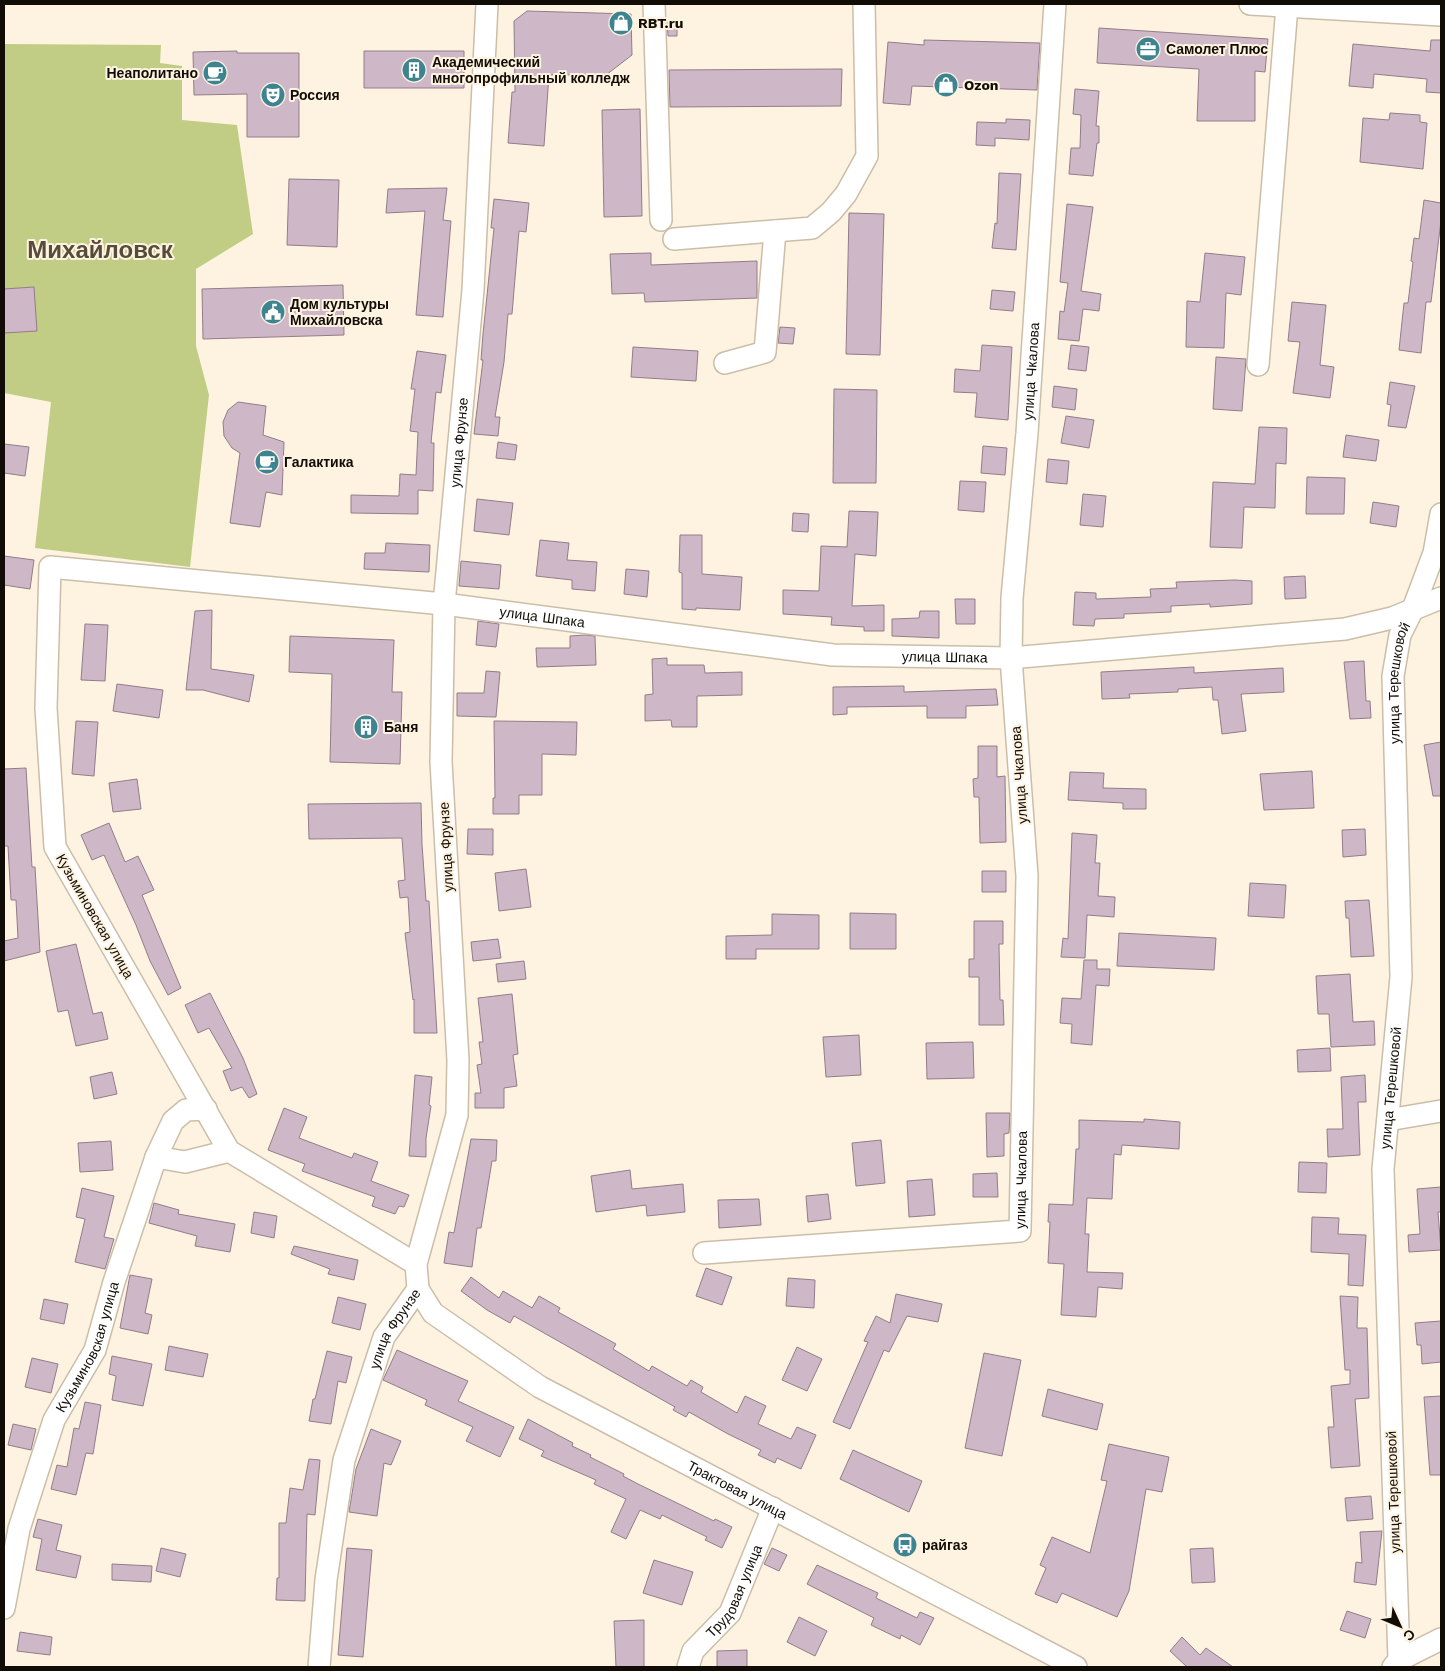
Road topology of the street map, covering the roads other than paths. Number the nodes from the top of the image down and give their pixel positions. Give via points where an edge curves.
1 (487, 4) edge
2 (654, 4) edge
3 (864, 4) edge
4 (1055, 4) edge
5 (1250, 4) edge
6 (1287, 6) junction
7 (1441, 15) edge
8 (661, 220) dead end
9 (774, 231) junction
10 (674, 239) dead end
11 (725, 363) dead end
12 (1258, 365) dead end
13 (1441, 514) edge
14 (50, 567) joint
15 (1441, 598) edge
16 (444, 604) junction
17 (1413, 609) junction
18 (1011, 658) junction
19 (206, 1109) junction
20 (1441, 1111) edge
21 (1388, 1120) junction
22 (229, 1151) junction
23 (156, 1157) junction
24 (704, 1253) dead end
25 (416, 1264) junction
26 (418, 1289) junction
27 (773, 1508) junction
28 (4, 1608) edge
29 (1441, 1639) edge
30 (1396, 1663) edge
31 (319, 1667) edge
32 (688, 1667) edge
33 (1076, 1667) edge

1 - 16 street, улица Фрунзе via 473,290
2 - 8 street
3 - 9 street via 867,156 846,194 812,228
4 - 18 street, улица Чкалова via 1028,423 1012,598
5 - 6 street
6 - 7 street
6 - 12 street
9 - 10 street
9 - 11 street via 765,352
13 - 17 street, улица Терешковой via 1434,554
14 - 16 street, улица Шпака
14 - 19 street, Кузьминовская улица via 46,708 55,847
15 - 17 street, улица Шпака
16 - 18 street, улица Шпака via 833,655
16 - 25 street, улица Фрунзе via 441,762 458,1060 457,1115
17 - 18 street, улица Шпака via 1392,618 1344,629
17 - 21 street, улица Терешковой via 1400,636 1394,676 1401,977
18 - 24 street, улица Чкалова via 1026,876 1020,1231
19 - 22 street, Кузьминовская улица
19 - 23 street, Кузьминовская улица via 186,1110 173,1122
20 - 21 street
21 - 30 street, улица Терешковой via 1383,1169
22 - 23 street via 185,1162
22 - 25 street
23 - 28 street, Кузьминовская улица via 95,1350 54,1420 18,1529
25 - 26 street, улица Фрунзе
26 - 27 street, Трактовая улица via 433,1313 540,1387
26 - 31 street, улица Фрунзе via 384,1337 344,1460 326,1580
27 - 32 street, Трудовая улица via 730,1613 693,1651
27 - 33 street, Трактовая улица
29 - 30 street

